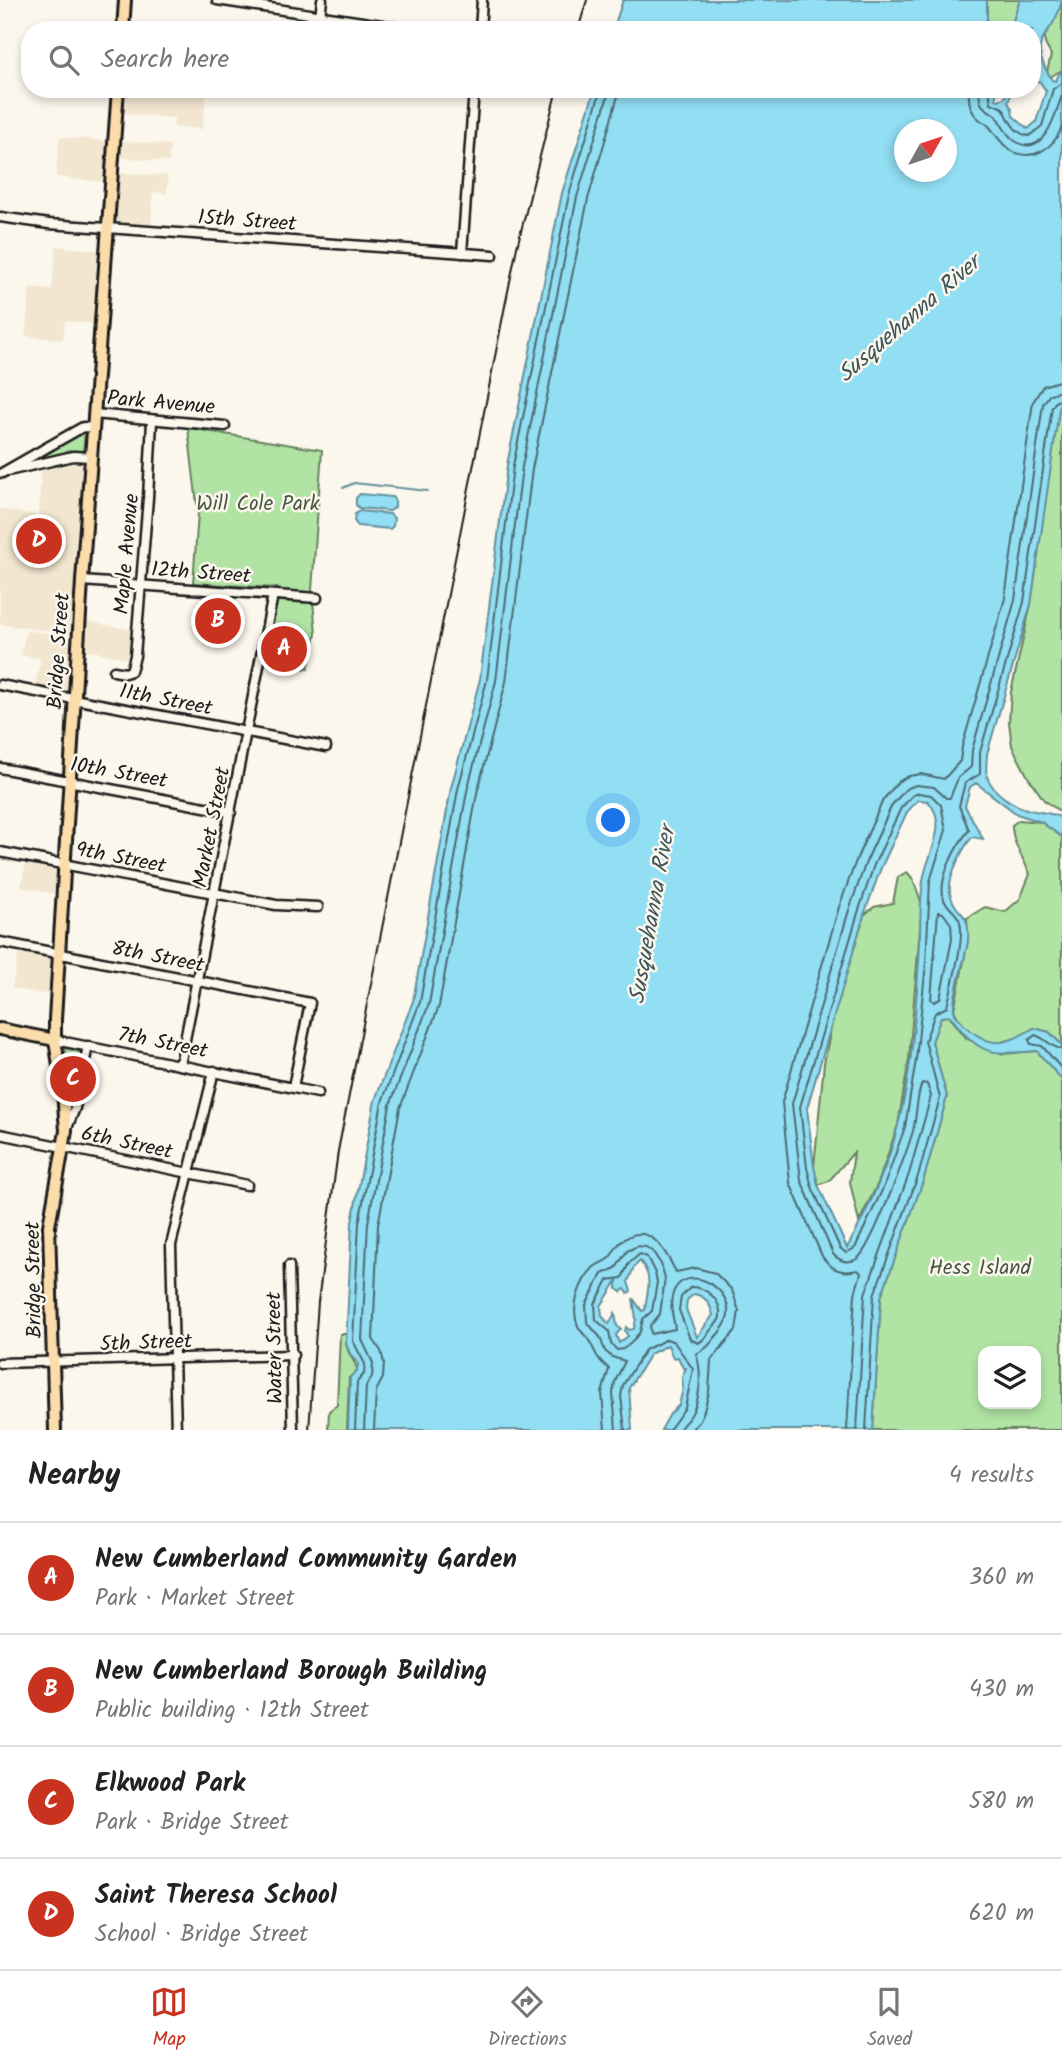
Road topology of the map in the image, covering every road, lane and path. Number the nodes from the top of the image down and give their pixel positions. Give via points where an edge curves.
1 (125, 0) edge
2 (217, 0) edge
3 (322, 0) edge
4 (482, 0) edge
5 (320, 16) junction
6 (124, 21) edge
7 (354, 21) edge
8 (481, 21) edge
9 (117, 98) edge
10 (473, 98) edge
11 (0, 216) edge
12 (109, 227) junction
13 (462, 253) junction
14 (493, 255) dead end
15 (94, 414) junction
16 (152, 421) junction
17 (225, 426) dead end
18 (93, 428) junction
19 (91, 457) junction
20 (1, 473) edge
21 (82, 581) junction
22 (141, 585) junction
23 (273, 595) junction
24 (317, 598) dead end
25 (114, 671) dead end
26 (0, 685) edge
27 (74, 699) junction
28 (247, 732) junction
29 (326, 747) dead end
30 (0, 768) edge
31 (69, 781) junction
32 (232, 812) junction
33 (0, 852) edge
34 (65, 863) junction
35 (216, 893) junction
36 (318, 907) dead end
37 (0, 942) edge
38 (59, 954) junction
39 (197, 982) junction
40 (0, 1029) edge
41 (55, 1040) junction
42 (88, 1046) junction
43 (180, 1065) junction
44 (214, 1072) junction
45 (293, 1087) junction
46 (318, 1093) dead end
47 (66, 1131) junction
48 (0, 1134) edge
49 (64, 1147) junction
50 (188, 1172) junction
51 (247, 1185) dead end
52 (289, 1266) dead end
53 (293, 1355) junction
54 (174, 1358) junction
55 (54, 1361) junction
56 (0, 1363) edge
57 (55, 1430) edge
58 (176, 1430) edge
59 (293, 1430) edge

1 - 6 main road
2 - 5 street
3 - 5 street
4 - 8 street
5 - 7 street
9 - 12 main road, Bridge Street
10 - 13 street
11 - 12 street, 15th Street
12 - 13 street, 15th Street
12 - 15 main road, Bridge Street
13 - 14 street, 15th Street
15 - 16 street, Park Avenue
15 - 18 main road, Bridge Street
16 - 17 street, Park Avenue
16 - 22 street, Maple Avenue
18 - 19 main road, Bridge Street
18 - 20 street, Park Avenue via 83,427
19 - 20 street, Park Avenue via 73,456
19 - 21 main road, Bridge Street
21 - 22 street, 12th Street
21 - 27 main road, Bridge Street
22 - 23 street, 12th Street
22 - 25 street, Maple Avenue via 133,666 128,673
23 - 24 street, 12th Street
23 - 28 street, Market Street
26 - 27 street, 11th Street
27 - 28 street, 11th Street
27 - 31 main road, Bridge Street
28 - 29 street, 11th Street
28 - 32 street, Market Street
30 - 31 street, 10th Street
31 - 32 street, 10th Street
31 - 34 main road, Bridge Street
32 - 35 street, Market Street
33 - 34 street, 9th Street
34 - 35 street, 9th Street
34 - 38 main road, Bridge Street
35 - 36 street, 9th Street via 276,905
35 - 39 street, Market Street
37 - 38 street, 8th Street
38 - 39 street, 8th Street
38 - 41 main road, Bridge Street
39 - 43 street, Market Street
39 - 45 street, 8th Street via 310,1003
40 - 41 main road, 7th Street
41 - 42 street, 7th Street
41 - 47 main road, Bridge Street
42 - 43 street, 7th Street
42 - 47 street, Bridge Street
43 - 44 street, 7th Street
44 - 45 street, 7th Street
44 - 50 street
45 - 46 street, 7th Street
47 - 49 main road, Bridge Street
48 - 49 street, 6th Street
49 - 50 street, 6th Street
49 - 55 main road, Bridge Street via 49,1226
50 - 51 street, 6th Street
50 - 54 street via 171,1245
52 - 53 street, Water Street
53 - 54 street, 5th Street
53 - 59 street, Water Street
54 - 55 street, 5th Street
54 - 58 street
55 - 56 street, 5th Street
55 - 57 main road, Bridge Street

